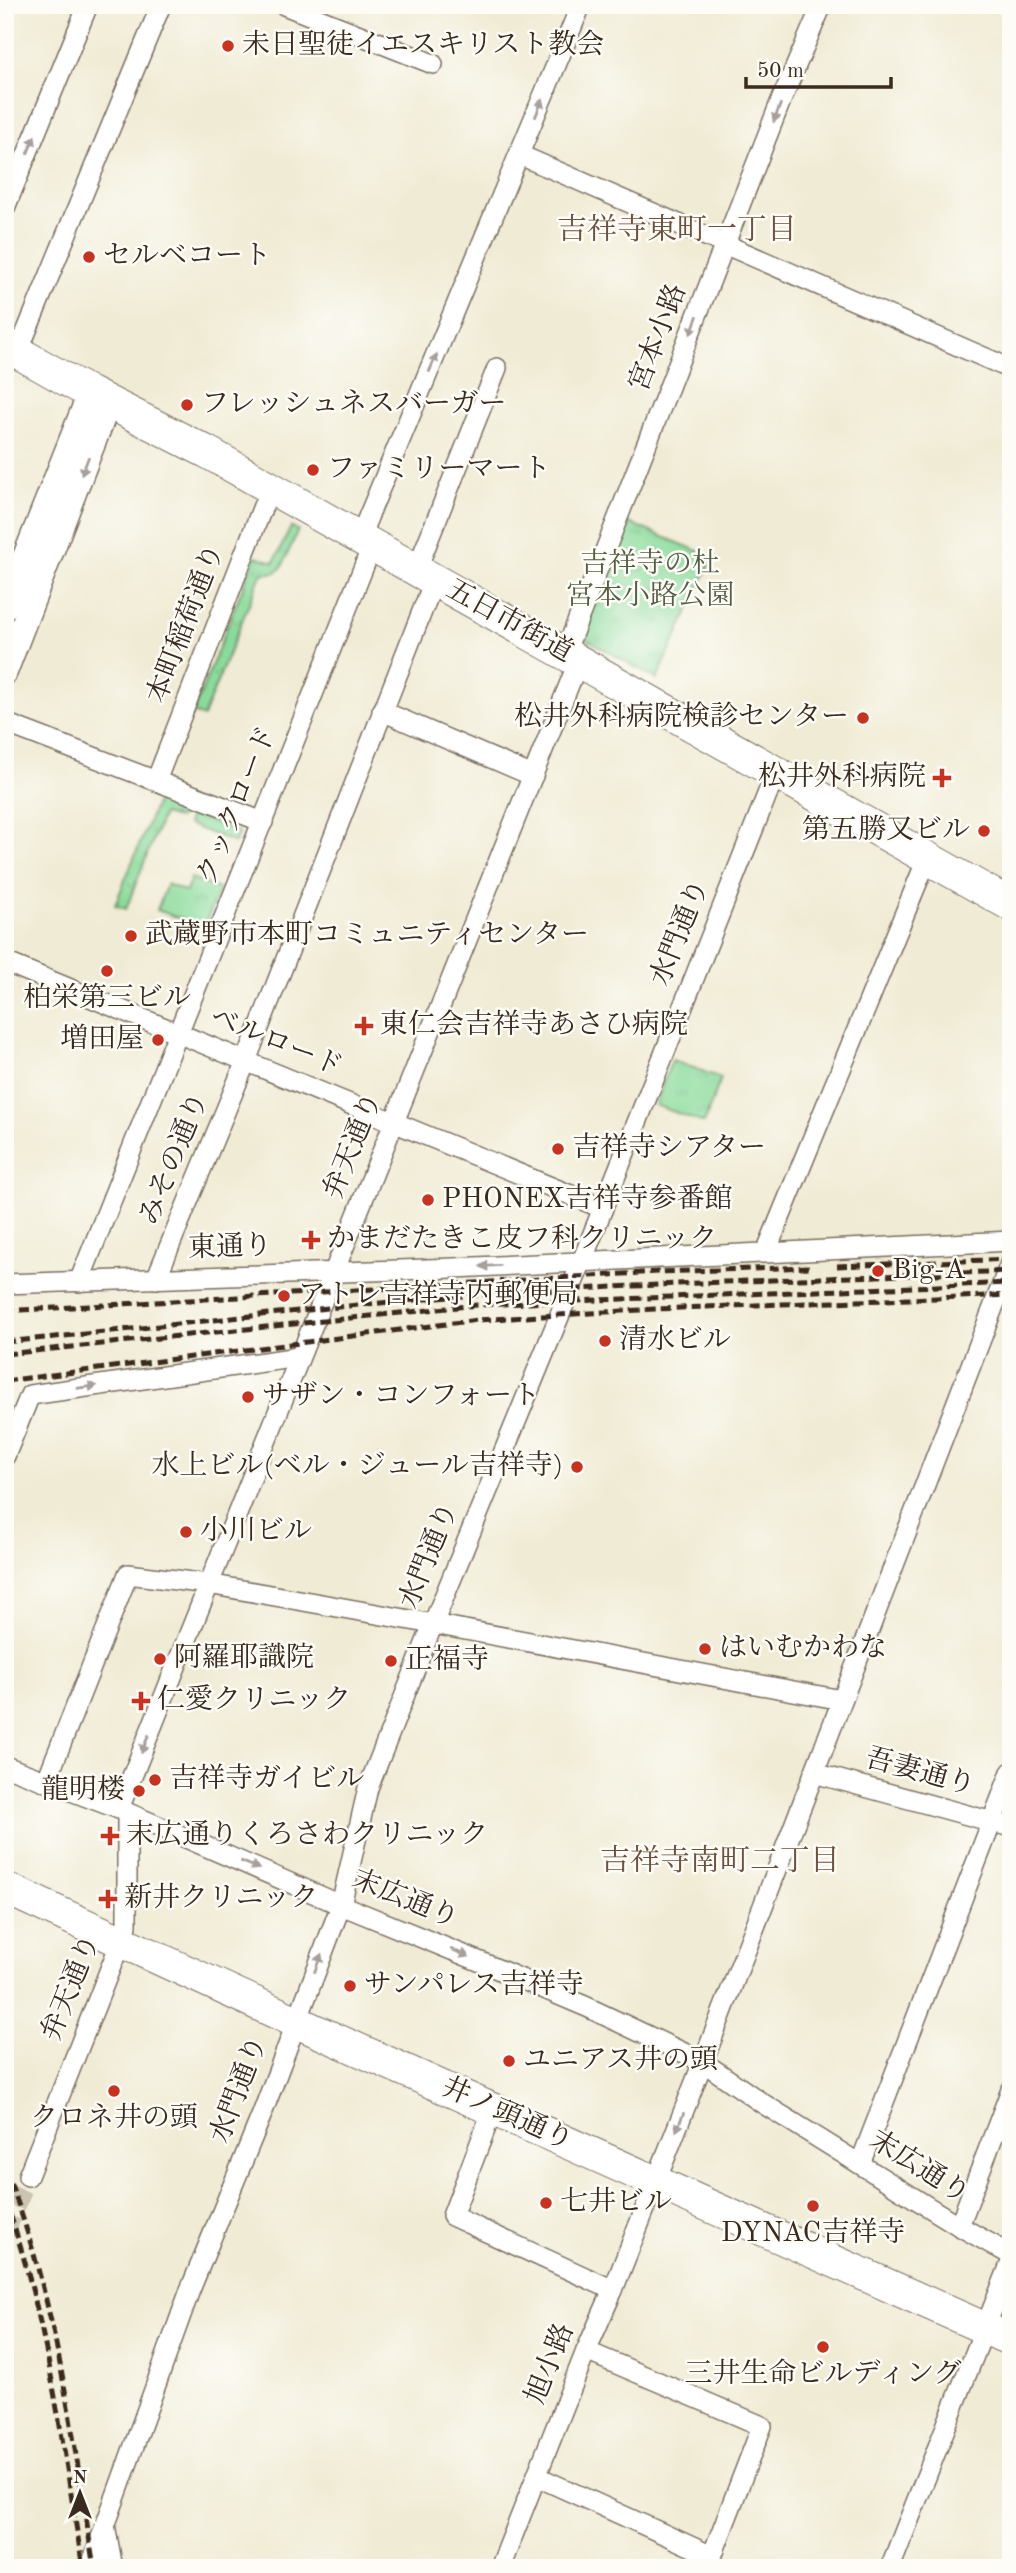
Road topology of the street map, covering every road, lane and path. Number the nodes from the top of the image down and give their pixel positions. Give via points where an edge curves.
1 (88, 5) edge
2 (161, 5) edge
3 (284, 5) edge
4 (581, 5) edge
5 (822, 5) edge
6 (433, 64) dead end
7 (520, 155) junction
8 (5, 208) edge
9 (726, 245) junction
10 (12, 349) edge
11 (497, 368) dead end
12 (1011, 369) edge
13 (99, 398) junction
14 (270, 488) junction
15 (365, 542) junction
16 (425, 576) junction
17 (5, 607) edge
18 (572, 657) junction
19 (5, 672) edge
20 (382, 711) junction
21 (5, 723) edge
22 (776, 772) junction
23 (533, 776) junction
24 (156, 780) junction
25 (262, 822) junction
26 (927, 859) junction
27 (1011, 905) edge
28 (5, 962) edge
29 (178, 1033) junction
30 (246, 1061) junction
31 (394, 1122) junction
32 (602, 1208) junction
33 (1011, 1241) edge
34 (766, 1252) junction
35 (582, 1261) junction
36 (1011, 1261) edge
37 (334, 1271) junction
38 (156, 1279) junction
39 (79, 1282) junction
40 (5, 1284) edge
41 (1002, 1307) edge
42 (299, 1357) junction
43 (26, 1405) junction
44 (5, 1406) edge
45 (5, 1456) edge
46 (208, 1584) junction
47 (433, 1624) junction
48 (842, 1700) junction
49 (5, 1766) edge
50 (1011, 1772) edge
51 (814, 1773) junction
52 (46, 1782) junction
53 (123, 1811) junction
54 (992, 1821) junction
55 (1011, 1827) edge
56 (5, 1888) edge
57 (341, 1905) junction
58 (121, 1940) junction
59 (296, 2022) junction
60 (703, 2062) junction
61 (1011, 2090) edge
62 (493, 2109) junction
63 (860, 2164) junction
64 (28, 2176) tunnel mouth
65 (656, 2182) junction
66 (959, 2226) junction
67 (1011, 2255) edge
68 (1011, 2262) edge
69 (613, 2290) junction
70 (998, 2334) edge
71 (586, 2351) junction
72 (538, 2477) junction
73 (106, 2530) junction
74 (90, 2568) edge
75 (113, 2568) edge
76 (500, 2568) edge
77 (890, 2568) edge

8 -> 1 street
2 - 10 street
3 - 6 street
7 -> 4 street, クックロード
5 -> 9 street, 宮本小路
7 - 9 street
15 -> 7 street, クックロード
9 - 12 street
9 -> 18 street, 宮本小路
10 - 13 main road, 五日市街道
11 - 16 street, みその通り
13 - 14 main road, 五日市街道
13 - 17 street
13 -> 19 street
14 - 15 main road, 五日市街道
14 - 24 street, 本町稲荷通り
15 - 16 main road, 五日市街道
15 - 25 street, クックロード
16 - 18 main road, 五日市街道
16 - 20 street, みその通り
18 - 22 main road, 五日市街道
18 - 23 street, 弁天通り
20 - 23 street
20 - 30 street, みその通り
21 - 24 street
22 - 26 main road, 五日市街道
22 - 32 street, 水門通り
23 - 31 street, 弁天通り
24 - 25 street
25 - 29 street, クックロード
26 - 27 main road, 五日市街道
26 - 34 street
28 - 29 street, ベルロード
29 - 30 street, ベルロード
29 - 39 street, クックロード
30 - 31 street, ベルロード
30 - 38 street, みその通り
31 - 32 street, ベルロード
31 - 37 street, 弁天通り
32 - 35 street, 水門通り
33 - 34 street, 東通り
34 - 35 street, 東通り
35 -> 37 street, 東通り
35 - 47 street, 水門通り
36 - 41 street, 旭小路
37 - 38 street, 東通り
37 - 42 street, 弁天通り
38 - 39 street, 東通り
39 - 40 street, 東通り
41 - 48 street, 旭小路
43 -> 42 street via 30,1395
42 - 46 street, 弁天通り
43 - 44 street
43 - 45 street
46 - 47 street
46 - 52 street via 128,1574
46 -> 53 street, 弁天通り
47 - 48 street
47 - 57 street, 水門通り via 368,1788
48 - 51 street, 旭小路
49 - 52 street, 末広通り
50 - 54 street
51 - 54 street, 吾妻通り
51 - 60 street, 旭小路
52 - 53 street, 末広通り
53 -> 57 street, 末広通り
53 - 58 street, 弁天通り via 127,1926
54 - 55 street, 吾妻通り
54 - 63 street
56 - 58 main road, 井ノ頭通り
59 -> 57 street, 水門通り
57 -> 60 street, 末広通り via 587,2007
58 - 59 main road, 井ノ頭通り
58 - 64 street, 弁天通り
59 - 62 main road, 井ノ頭通り
59 - 73 street, 水門通り via 190,2290
60 - 63 street, 末広通り
60 -> 65 street, 旭小路
61 - 66 street
62 - 65 main road, 井ノ頭通り
62 - 69 street via 452,2216
63 - 66 street, 末広通り
65 - 69 street, 旭小路
65 - 70 main road, 井ノ頭通り
66 - 67 street, 末広通り
68 - 70 street
69 - 71 street, 旭小路
70 - 77 street
71 - 72 street, 旭小路
71 - 72 street via 762,2426 712,2556
72 - 76 street, 旭小路
73 - 74 street, 水門通り
73 - 75 street

